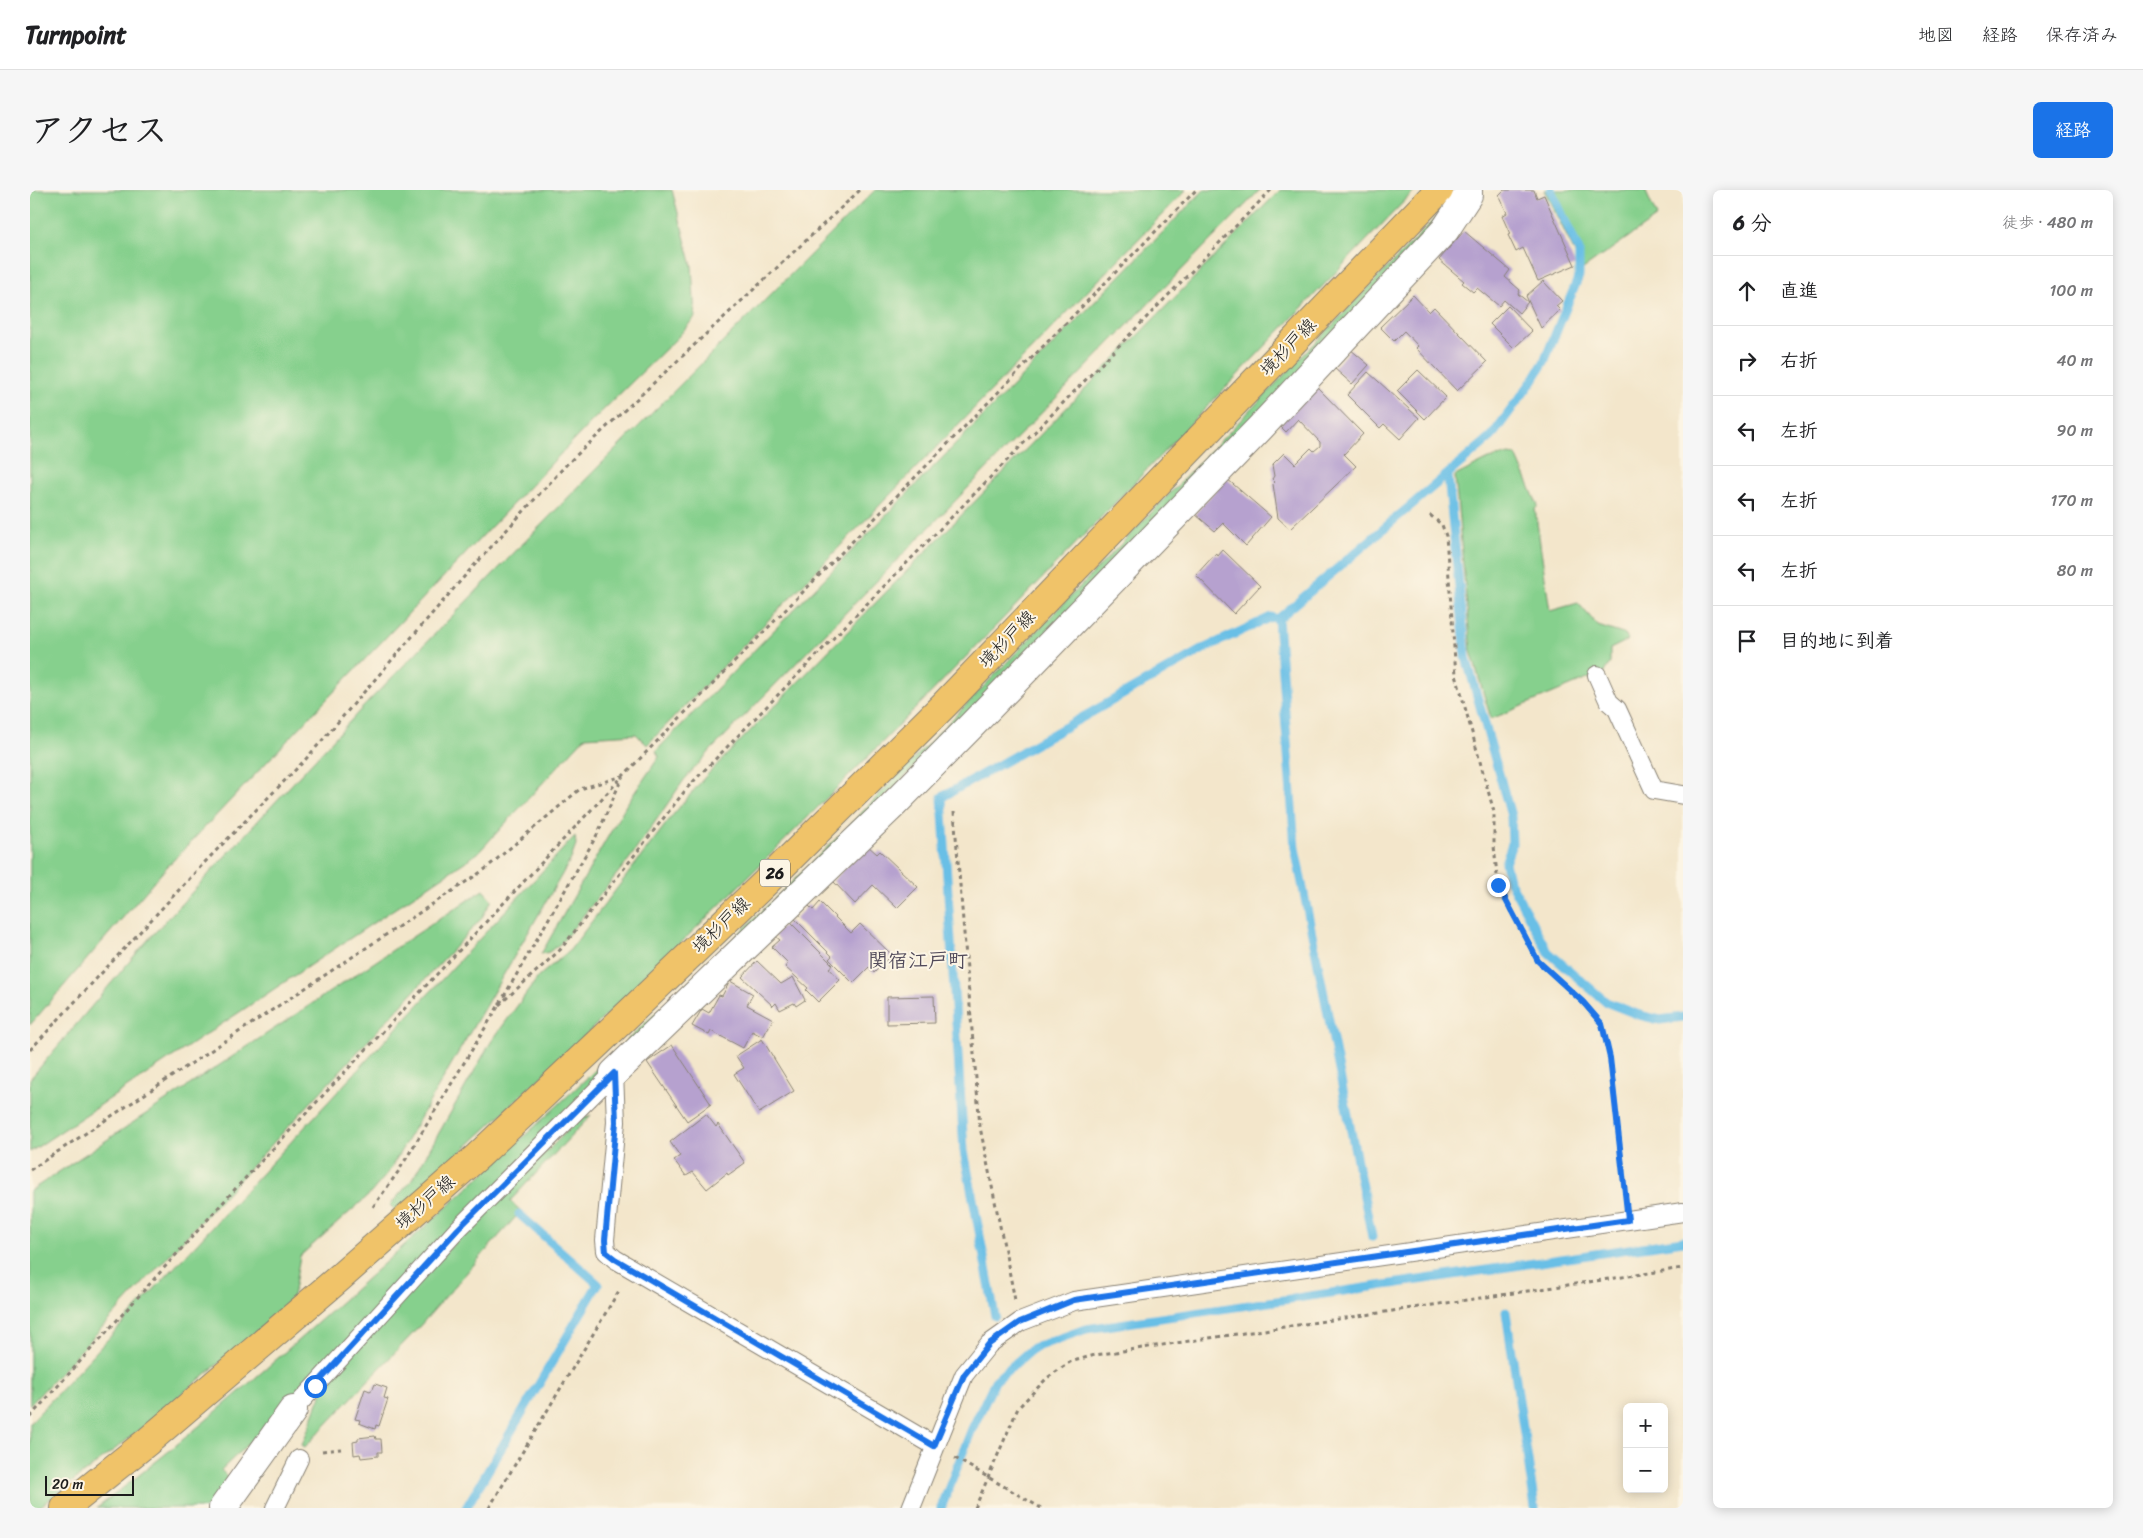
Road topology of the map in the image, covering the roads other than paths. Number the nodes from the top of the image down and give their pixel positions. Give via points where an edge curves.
1 (1439, 190) edge
2 (1468, 190) edge
3 (1597, 675) dead end
4 (1683, 795) edge
5 (614, 1073) junction
6 (1683, 1212) edge
7 (294, 1410) joint
8 (942, 1450) junction
9 (300, 1459) dead end
10 (65, 1508) edge
11 (223, 1508) edge
12 (275, 1508) edge
13 (911, 1508) edge

1 - 10 main road, 境杉戸線 / 26 via 945,704 765,883 478,1156 147,1442
2 - 5 street via 1445,230 1246,442 892,806
3 - 4 lane via 1654,790
5 - 7 lane via 458,1229
5 - 8 lane via 616,1122 606,1252
6 - 8 lane via 1074,1300 1020,1322 989,1344 964,1375
7 - 11 street
8 - 13 lane
9 - 12 lane

